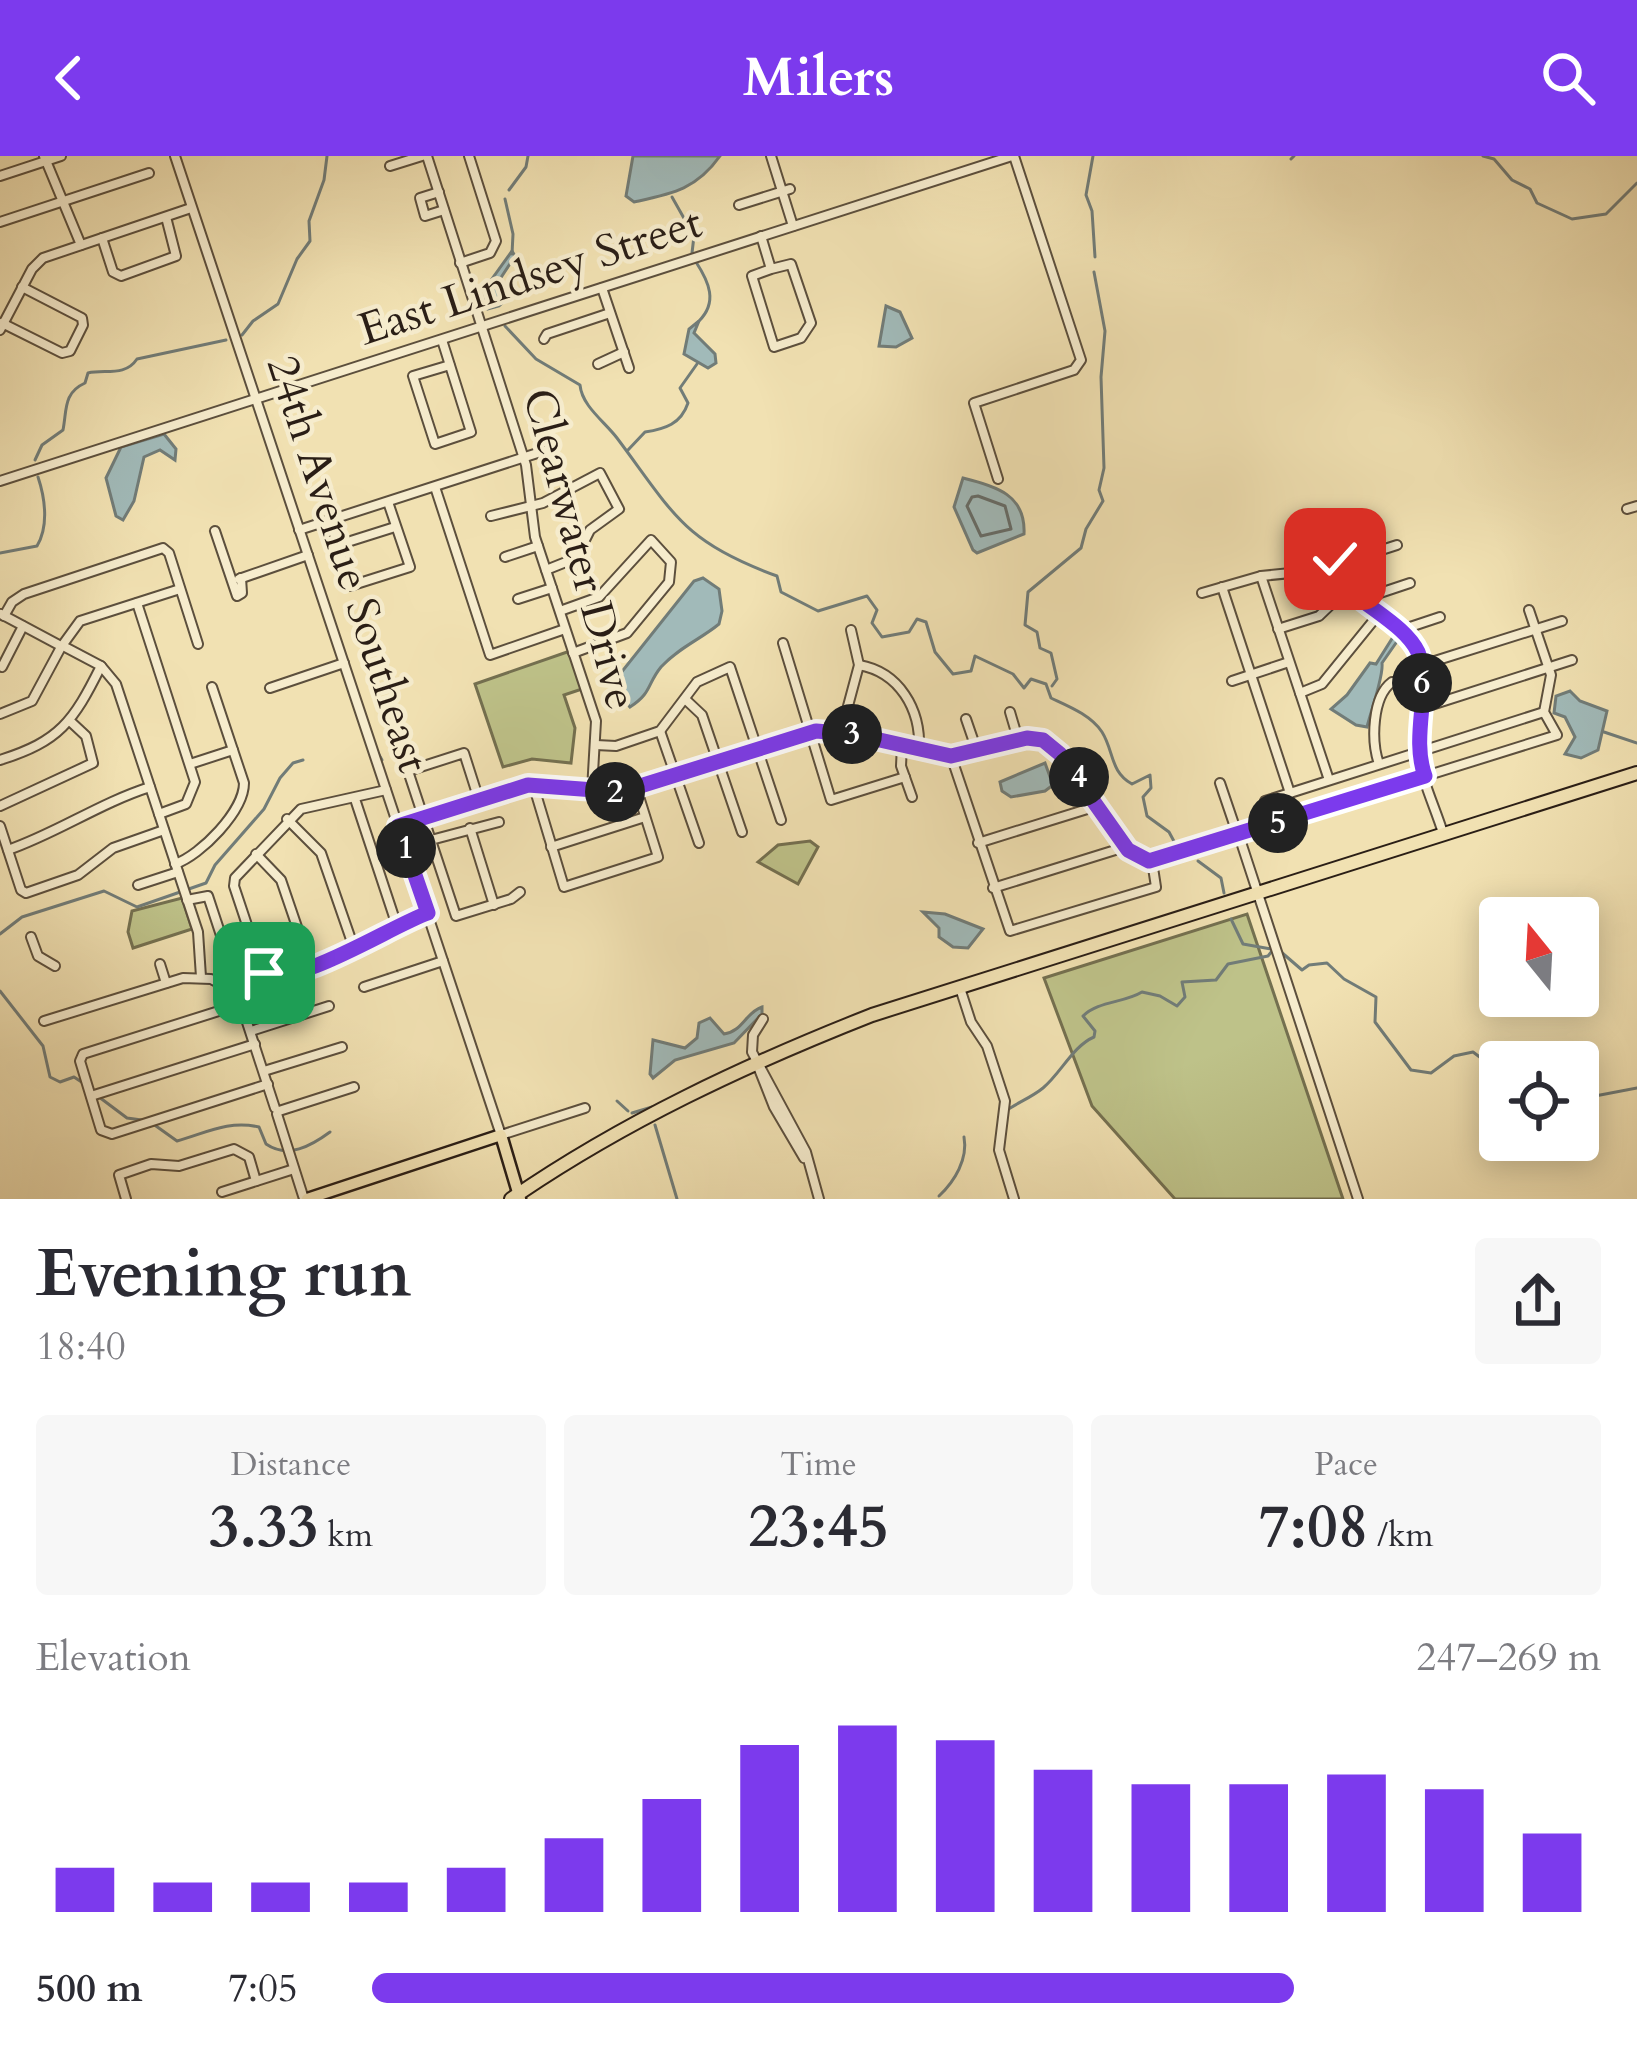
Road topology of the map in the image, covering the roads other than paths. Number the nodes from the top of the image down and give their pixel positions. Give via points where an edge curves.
1 (61, 156) edge
2 (175, 156) edge
3 (425, 156) edge
4 (469, 156) edge
5 (771, 156) edge
6 (1013, 156) edge
7 (45, 158) edge
8 (390, 166) dead end
9 (149, 173) dead end
10 (0, 176) edge
11 (786, 190) junction
12 (439, 192) junction
13 (63, 202) junction
14 (739, 206) dead end
15 (191, 208) junction
16 (444, 210) junction
17 (166, 217) junction
18 (0, 222) edge
19 (793, 226) junction
20 (761, 236) junction
21 (102, 238) junction
22 (81, 245) junction
23 (460, 263) junction
24 (771, 269) junction
25 (22, 287) junction
26 (602, 288) junction
27 (610, 313) junction
28 (1, 325) edge
29 (482, 327) junction
30 (544, 339) dead end
31 (442, 340) junction
32 (624, 352) junction
33 (450, 364) junction
34 (598, 364) dead end
35 (629, 368) dead end
36 (254, 398) junction
37 (550, 449) dead end
38 (524, 458) junction
39 (998, 479) dead end
40 (0, 481) edge
41 (435, 487) junction
42 (388, 502) junction
43 (531, 505) junction
44 (491, 516) dead end
45 (330, 520) junction
46 (395, 527) junction
47 (299, 530) junction
48 (215, 531) dead end
49 (338, 545) junction
50 (1397, 545) dead end
51 (538, 546) junction
52 (1320, 548) dead end
53 (308, 555) junction
54 (505, 557) dead end
55 (1324, 562) junction
56 (1336, 569) junction
57 (546, 570) junction
58 (1261, 575) junction
59 (1411, 584) dead end
60 (1222, 587) junction
61 (552, 588) junction
62 (1346, 589) junction
63 (180, 590) junction
64 (1202, 593) dead end
65 (518, 599) dead end
66 (137, 603) junction
67 (1364, 603) junction
68 (1529, 610) dead end
69 (560, 611) junction
70 (2, 615) edge
71 (1378, 615) junction
72 (1440, 617) dead end
73 (1562, 621) dead end
74 (23, 626) junction
75 (565, 629) junction
76 (1279, 629) junction
77 (1536, 629) junction
78 (851, 630) dead end
79 (1402, 634) junction
80 (782, 643) dead end
81 (198, 644) dead end
82 (62, 646) junction
83 (573, 652) junction
84 (1572, 660) dead end
85 (1289, 662) junction
86 (344, 663) junction
87 (859, 665) junction
88 (1421, 665) junction
89 (101, 666) junction
90 (2, 667) edge
91 (1549, 668) junction
92 (1251, 675) junction
93 (1232, 681) dead end
94 (1422, 683) junction
95 (212, 687) dead end
96 (270, 688) dead end
97 (1299, 693) junction
98 (685, 699) junction
99 (1419, 709) junction
100 (1010, 712) dead end
101 (1544, 712) junction
102 (0, 714) edge
103 (966, 719) dead end
104 (70, 722) junction
105 (660, 730) junction
106 (841, 732) junction
107 (809, 733) junction
108 (1018, 740) junction
109 (596, 745) junction
110 (902, 745) junction
111 (919, 749) junction
112 (233, 750) junction
113 (758, 750) junction
114 (976, 752) junction
115 (1418, 752) junction
116 (951, 756) junction
117 (0, 760) edge
118 (1088, 760) dead end
119 (718, 763) junction
120 (190, 764) junction
121 (1379, 764) junction
122 (1073, 770) junction
123 (676, 773) junction
124 (1425, 776) junction
125 (904, 777) junction
126 (1637, 777) edge
127 (1329, 780) junction
128 (1220, 783) dead end
129 (532, 784) junction
130 (149, 787) junction
131 (636, 787) junction
132 (386, 790) junction
133 (592, 790) junction
134 (1290, 793) junction
135 (912, 797) dead end
136 (355, 799) junction
137 (479, 800) junction
138 (1264, 801) dead end
139 (0, 806) edge
140 (1097, 806) junction
141 (158, 814) junction
142 (645, 817) junction
143 (423, 818) junction
144 (287, 819) junction
145 (782, 820) dead end
146 (499, 823) dead end
147 (0, 826) edge
148 (398, 826) junction
149 (470, 828) junction
150 (164, 830) junction
151 (742, 832) dead end
152 (1443, 834) junction
153 (1238, 836) junction
154 (431, 840) junction
155 (978, 843) junction
156 (699, 844) dead end
157 (551, 847) junction
158 (1125, 847) junction
159 (8, 850) junction
160 (256, 854) junction
161 (1152, 861) junction
162 (176, 868) junction
163 (138, 885) dead end
164 (993, 888) junction
165 (520, 892) dead end
166 (185, 896) junction
167 (1260, 896) junction
168 (494, 904) junction
169 (428, 913) junction
170 (398, 926) junction
171 (31, 937) dead end
172 (355, 951) junction
173 (443, 961) junction
174 (160, 964) dead end
175 (310, 965) junction
176 (55, 966) dead end
177 (201, 977) junction
178 (166, 983) junction
179 (364, 987) dead end
180 (231, 990) junction
181 (961, 990) junction
182 (241, 1004) junction
183 (329, 1006) dead end
184 (763, 1019) dead end
185 (44, 1022) dead end
186 (251, 1031) junction
187 (255, 1044) junction
188 (342, 1047) dead end
189 (758, 1066) junction
190 (264, 1071) junction
191 (268, 1084) junction
192 (354, 1087) dead end
193 (92, 1093) junction
194 (585, 1108) dead end
195 (277, 1111) junction
196 (500, 1135) junction
197 (291, 1160) junction
198 (256, 1181) junction
199 (222, 1192) dead end
200 (818, 1194) edge
201 (330, 1196) edge
202 (518, 1198) edge
203 (127, 1199) edge
204 (306, 1199) edge
205 (1014, 1199) edge
206 (1358, 1199) edge

1 - 7 street
2 - 15 street, 24th Avenue Southeast
3 - 8 street
3 - 12 street
4 - 23 street via 496,242 490,253
5 - 11 street
6 - 19 street, East Lindsey Street
6 - 39 street via 1080,364 974,403
7 - 10 street
7 - 13 street
9 - 13 street
11 - 14 street
11 - 19 street
12 - 16 street
12 - 16 street via 420,198 425,216
13 - 18 street
13 - 22 street
15 - 17 street
15 - 36 street, 24th Avenue Southeast
16 - 23 street, Clearwater Drive
17 - 21 street
17 - 21 street via 177,255 121,276
19 - 20 street, East Lindsey Street
20 - 24 street
20 - 26 street, East Lindsey Street
21 - 22 street
22 - 25 street via 40,261
23 - 29 street, Clearwater Drive
24 - 24 street via 752,276 774,347 801,338 811,323 791,264
25 - 28 street
25 - 28 street via 82,318 70,351
26 - 27 street
26 - 29 street, East Lindsey Street
27 - 30 street
27 - 32 street
29 - 31 street, East Lindsey Street
29 - 38 street, Clearwater Drive
31 - 33 street
31 - 36 street, East Lindsey Street
32 - 34 street
32 - 35 street
33 - 33 street via 471,432 435,444 413,376
36 - 40 street, East Lindsey Street
36 - 47 street, 24th Avenue Southeast
37 - 38 street
38 - 41 street
38 - 43 street, Clearwater Drive
41 - 42 street
41 - 75 street via 490,655
42 - 45 street
42 - 46 street
43 - 44 street
43 - 51 street, Clearwater Drive
43 - 57 street via 600,473 619,509 590,530 576,559
45 - 47 street
45 - 49 street
46 - 49 street
46 - 49 street via 410,567 350,586
47 - 53 street, 24th Avenue Southeast
48 - 53 street via 236,579
50 - 56 street
51 - 54 street
51 - 57 street, Clearwater Drive
52 - 55 street
53 - 86 street, 24th Avenue Southeast
55 - 56 street
55 - 56 street via 1327,575
55 - 58 street
56 - 62 street
57 - 61 street, Clearwater Drive
58 - 60 street
58 - 76 street
59 - 67 street
60 - 64 street
60 - 92 street
61 - 65 street
61 - 69 street, Clearwater Drive
62 - 67 street
62 - 76 street via 1329,609
63 - 66 street
63 - 70 street via 163,548 24,594
63 - 81 street
66 - 82 street via 78,622
66 - 120 street
67 - 71 street
68 - 77 street
69 - 75 street, Clearwater Drive
69 - 83 street via 599,597 651,540 671,562 669,582 627,632
70 - 74 street
71 - 79 street
71 - 97 street via 1322,684
72 - 79 street
73 - 77 street
74 - 82 street
74 - 90 street
75 - 83 street, Clearwater Drive
76 - 85 street
77 - 88 street
77 - 91 street
78 - 87 street
79 - 88 street
80 - 107 street
82 - 89 street
82 - 102 street via 32,701
83 - 109 street, Clearwater Drive via 598,725
84 - 91 street
85 - 92 street
85 - 97 street
86 - 96 street
86 - 132 street, 24th Avenue Southeast
87 - 106 street
87 - 111 street via 880,672 903,695
88 - 94 street
89 - 104 street
89 - 130 street via 116,684
91 - 99 street
91 - 101 street
92 - 93 street
92 - 134 street
94 - 99 street
94 - 121 street via 1382,691 1373,738
95 - 112 street
97 - 127 street
98 - 105 street
98 - 113 street via 701,679 730,667
98 - 119 street via 702,715
99 - 115 street
100 - 108 street
101 - 115 street
101 - 124 street via 1557,735
103 - 114 street
104 - 117 street via 42,746
104 - 139 street via 84,734 93,764
105 - 109 street
105 - 123 street
106 - 107 street
106 - 110 street
107 - 113 street
107 - 125 street via 831,800
108 - 114 street
108 - 122 street via 1043,740
109 - 133 street, Clearwater Drive
110 - 111 street
110 - 125 street
111 - 116 street
112 - 120 street
112 - 162 street via 241,802
113 - 119 street
113 - 145 street
114 - 116 street
115 - 121 street
115 - 124 street
116 - 155 street
118 - 122 street
119 - 123 street
119 - 151 street
120 - 141 street via 191,798
121 - 127 street
122 - 140 street
123 - 131 street
123 - 156 street
124 - 152 street
124 - 153 street
125 - 135 street
126 - 152 highway
126 - 167 highway
127 - 134 street
128 - 153 street
129 - 133 street
129 - 137 street
129 - 157 street
130 - 141 street
130 - 159 street
131 - 133 street
131 - 142 street
132 - 136 street
132 - 148 street, 24th Avenue Southeast
134 - 138 street
136 - 144 street via 313,803
136 - 170 street
137 - 143 street
137 - 143 street via 464,753 408,771
140 - 155 street
140 - 158 street
141 - 150 street
142 - 157 street
142 - 157 street via 658,857 564,886
143 - 148 street
143 - 154 street
144 - 160 street
144 - 172 street via 321,853
146 - 149 street
147 - 159 street
148 - 169 street, 24th Avenue Southeast
149 - 154 street
149 - 168 street
150 - 159 street via 25,893
150 - 162 street
152 - 167 highway
153 - 161 street
153 - 167 street
154 - 168 street via 456,916
155 - 164 street
158 - 161 street
158 - 164 street
160 - 175 street via 281,880
160 - 175 street via 233,884 262,970 271,977
161 - 164 street via 1155,884 1010,929
162 - 163 street
162 - 166 street
165 - 168 street
166 - 177 street via 201,945
166 - 180 street via 208,896 236,981
167 - 181 highway
167 - 206 street
169 - 170 street
169 - 173 street, 24th Avenue Southeast
170 - 172 street
171 - 176 street via 38,956
172 - 175 street
173 - 179 street
173 - 196 street, 24th Avenue Southeast
174 - 178 street
177 - 178 street
177 - 180 street
178 - 185 street
180 - 182 street
181 - 189 highway
181 - 205 street via 1005,1112 999,1150
182 - 186 street
182 - 193 street via 89,1052 80,1060
183 - 186 street
184 - 189 street via 751,1040
186 - 187 street
187 - 190 street
187 - 193 street
188 - 190 street
189 - 200 street
189 - 202 highway
190 - 191 street
191 - 193 street via 110,1134 102,1132
191 - 195 street
192 - 195 street
194 - 196 street
195 - 197 street
196 - 201 main road
196 - 202 main road, 24th Avenue Southeast
197 - 198 street
197 - 204 street
198 - 199 street
198 - 203 street via 249,1157 234,1149 119,1175
201 - 204 main road

